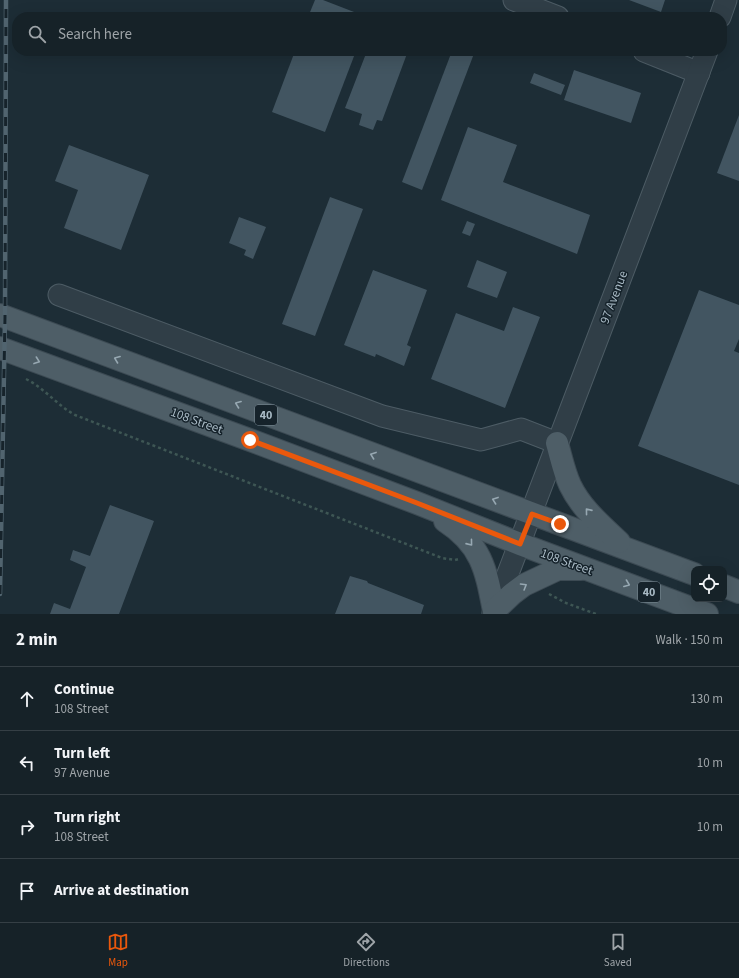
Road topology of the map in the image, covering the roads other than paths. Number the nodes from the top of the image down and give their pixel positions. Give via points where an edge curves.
1 (514, 0) edge
2 (726, 0) edge
3 (545, 12) edge
4 (722, 12) edge
5 (657, 56) edge
6 (705, 56) edge
7 (699, 72) junction
8 (59, 295) dead end
9 (0, 315) edge
10 (0, 348) edge
11 (558, 443) junction
12 (417, 503) junction
13 (532, 514) junction
14 (520, 544) junction
15 (625, 548) junction
16 (590, 570) junction
17 (691, 573) edge
18 (727, 587) edge
19 (739, 592) edge
20 (494, 612) edge
21 (707, 614) edge

1 - 3 street
2 - 4 street
5 - 7 street
6 - 7 street, 97 Avenue
7 - 11 street, 97 Avenue
8 - 11 street via 382,416 481,440 521,429
13 -> 9 main road, 40
10 -> 12 main road, 108 Street / 40
11 - 13 street, 97 Avenue
15 -> 11 main road via 589,513 576,496
12 - 14 main road, 108 Street / 40
12 -> 20 main road via 456,529 478,553 487,573
13 - 14 street, 97 Avenue
13 - 15 main road, 40
14 - 16 main road, 108 Street / 40
14 - 20 street, 97 Avenue
15 - 17 main road, 40
20 -> 16 main road via 524,585 558,569
16 -> 21 main road, 108 Street / 40
18 - 19 main road

